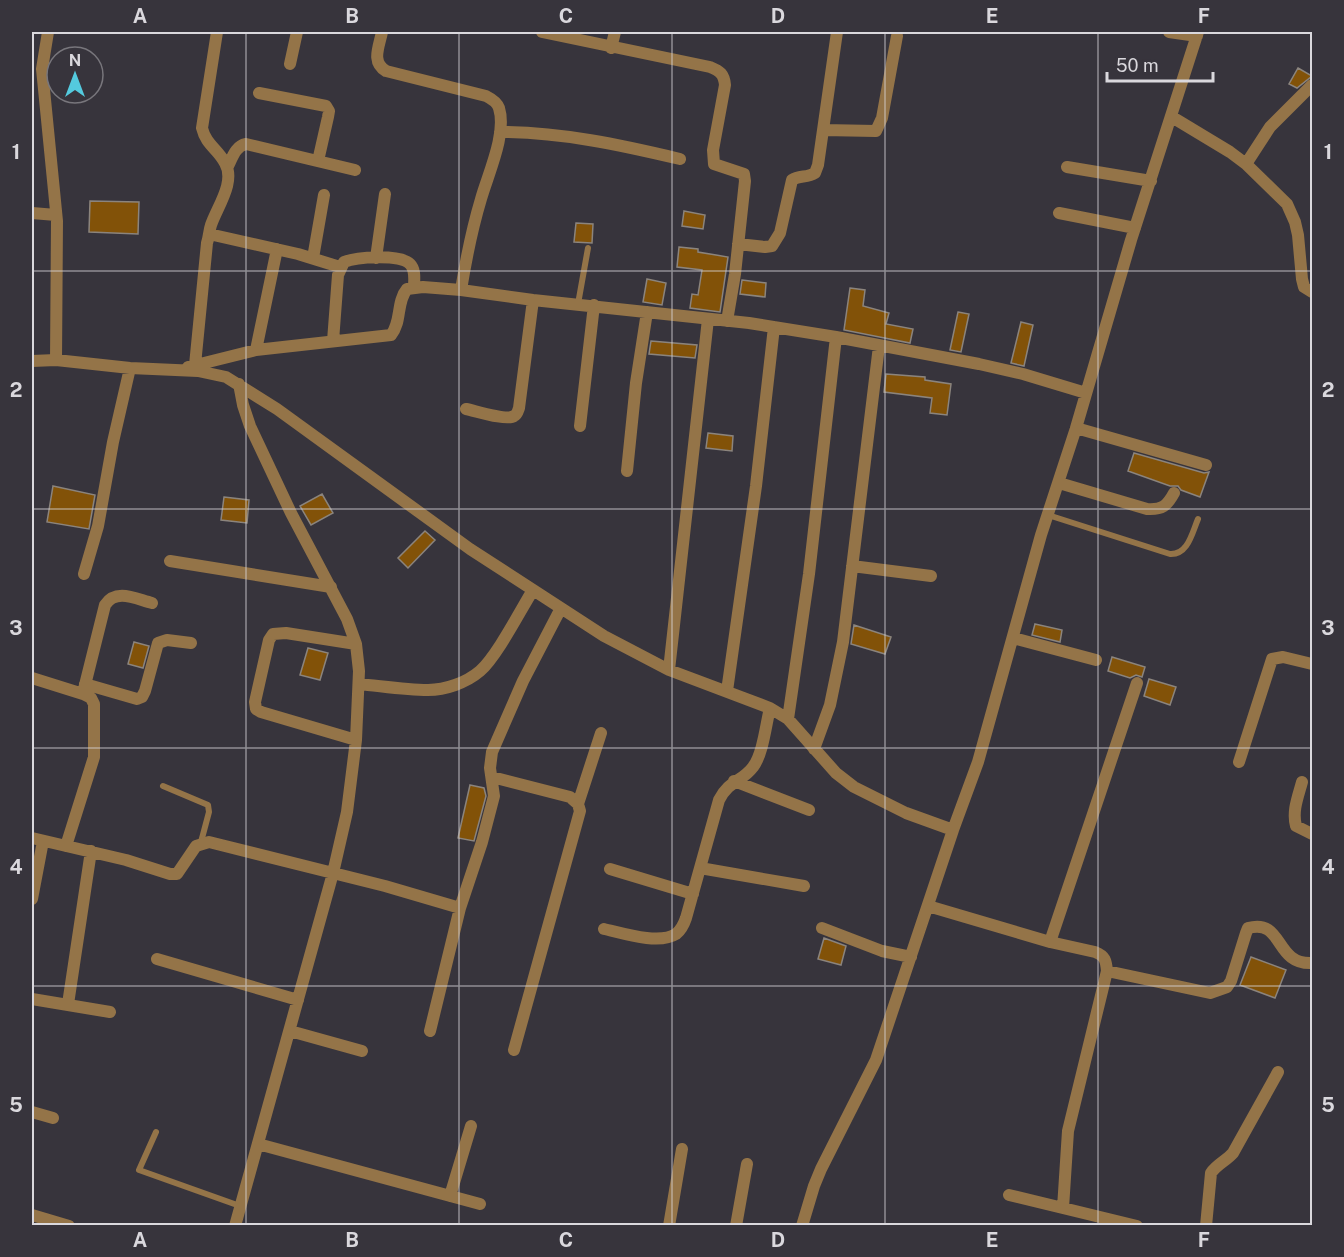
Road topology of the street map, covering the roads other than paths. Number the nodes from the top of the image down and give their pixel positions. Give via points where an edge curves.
1 (48, 32) edge
2 (217, 32) edge
3 (297, 32) edge
4 (382, 32) edge
5 (542, 32) edge
6 (615, 32) edge
7 (837, 32) edge
8 (1170, 32) edge
9 (1198, 34) edge
10 (897, 36) dead end
11 (611, 48) junction
12 (290, 64) dead end
13 (1312, 85) edge
14 (259, 93) dead end
15 (1172, 117) junction
16 (823, 130) junction
17 (500, 132) junction
18 (680, 159) dead end
19 (318, 161) junction
20 (1246, 164) junction
21 (1067, 167) dead end
22 (227, 168) junction
23 (355, 170) dead end
24 (1150, 181) junction
25 (385, 194) dead end
26 (324, 195) dead end
27 (32, 213) edge
28 (1059, 213) dead end
29 (56, 215) junction
30 (1135, 228) junction
31 (209, 234) junction
32 (738, 244) junction
33 (588, 248) dead end
34 (277, 249) junction
35 (314, 258) junction
36 (376, 258) junction
37 (340, 267) junction
38 (414, 287) junction
39 (461, 290) junction
40 (1312, 292) edge
41 (533, 300) junction
42 (578, 304) junction
43 (594, 305) junction
44 (647, 312) junction
45 (708, 319) junction
46 (727, 321) junction
47 (774, 327) junction
48 (836, 337) junction
49 (333, 341) junction
50 (879, 346) junction
51 (256, 350) junction
52 (56, 360) junction
53 (32, 361) edge
54 (195, 365) junction
55 (130, 368) junction
56 (179, 370) junction
57 (239, 384) junction
58 (1086, 393) junction
59 (466, 409) dead end
60 (580, 426) dead end
61 (1076, 429) junction
62 (1206, 465) dead end
63 (627, 471) dead end
64 (1059, 483) junction
65 (1174, 493) dead end
66 (1047, 515) junction
67 (1198, 519) dead end
68 (170, 561) dead end
69 (852, 566) junction
70 (84, 574) dead end
71 (931, 576) dead end
72 (331, 587) junction
73 (533, 590) junction
74 (152, 603) dead end
75 (561, 608) junction
76 (1013, 638) junction
77 (191, 643) dead end
78 (357, 644) junction
79 (1096, 660) dead end
80 (1312, 664) edge
81 (669, 670) junction
82 (32, 678) edge
83 (1137, 683) dead end
84 (359, 684) junction
85 (84, 689) junction
86 (727, 691) junction
87 (770, 708) junction
88 (788, 719) junction
89 (601, 733) dead end
90 (356, 740) junction
91 (814, 749) junction
92 (1239, 762) dead end
93 (492, 777) junction
94 (734, 781) junction
95 (1302, 782) dead end
96 (163, 786) dead end
97 (578, 804) junction
98 (809, 810) dead end
99 (953, 830) junction
100 (1312, 834) edge
101 (37, 840) edge
102 (201, 842) junction
103 (66, 846) junction
104 (91, 851) junction
105 (700, 868) junction
106 (610, 869) dead end
107 (333, 873) junction
108 (804, 886) dead end
109 (693, 894) junction
110 (32, 898) edge
111 (928, 906) junction
112 (460, 908) junction
113 (822, 928) dead end
114 (604, 929) dead end
115 (1050, 942) junction
116 (911, 957) junction
117 (157, 959) dead end
118 (1311, 964) edge
119 (1107, 971) junction
120 (32, 999) edge
121 (298, 1000) junction
122 (68, 1004) junction
123 (110, 1012) dead end
124 (290, 1031) junction
125 (430, 1031) dead end
126 (362, 1050) dead end
127 (514, 1050) dead end
128 (1278, 1072) dead end
129 (32, 1112) edge
130 (53, 1118) dead end
131 (471, 1126) dead end
132 (156, 1132) dead end
133 (258, 1144) junction
134 (682, 1149) dead end
135 (747, 1164) dead end
136 (1009, 1195) dead end
137 (450, 1196) junction
138 (480, 1204) dead end
139 (240, 1206) junction
140 (1063, 1208) junction
141 (39, 1220) edge
142 (69, 1226) edge
143 (235, 1226) edge
144 (669, 1226) edge
145 (736, 1226) edge
146 (802, 1226) edge
147 (1137, 1226) edge
148 (1206, 1226) edge

1 - 29 street via 42,69
2 - 22 street via 202,128
3 - 12 street
4 - 17 street via 376,61 379,67 494,100 499,107
5 - 11 street
6 - 11 street
7 - 16 street
8 - 9 street
9 - 15 street
10 - 16 street via 882,118 876,131
11 - 32 street via 710,67 724,77 712,156 714,164 744,174
13 - 20 street via 1270,127
14 - 19 street via 326,106 329,111
15 - 20 street
15 - 24 street
16 - 32 street via 815,173 792,180 777,240 765,247
17 - 18 street via 607,143
17 - 39 street
19 - 22 street via 246,144 236,150
19 - 23 street
20 - 40 street via 1291,212 1298,235 1302,279
21 - 24 street
22 - 31 street via 227,186
24 - 30 street
25 - 36 street
26 - 35 street
27 - 29 street
28 - 30 street
29 - 52 street
30 - 58 street
31 - 34 street
31 - 54 street
32 - 46 street
33 - 42 lane
34 - 35 street
34 - 51 street
35 - 37 street
36 - 37 street via 353,258
36 - 38 street via 409,262
37 - 49 street
38 - 39 street
38 - 49 street via 402,295 396,330 391,335
39 - 41 street
41 - 42 street
41 - 59 street via 516,415 505,418
42 - 43 street
43 - 44 street
43 - 60 street
44 - 45 street
44 - 63 street
45 - 46 street
45 - 81 street
46 - 47 street
47 - 48 street
47 - 86 street
48 - 50 street
48 - 88 street
49 - 51 street
50 - 58 street via 1004,370
50 - 69 street
51 - 54 street
52 - 53 street
52 - 55 street
54 - 56 street
55 - 56 street
55 - 70 street via 98,526
56 - 57 street via 212,373
57 - 72 street via 250,426
57 - 73 street
58 - 61 street
61 - 62 street
61 - 64 street
64 - 65 street via 1156,510 1165,507
64 - 66 street
66 - 67 lane via 1178,555 1188,544
66 - 76 street
68 - 72 street
69 - 71 street
69 - 91 street via 830,705
72 - 78 street
73 - 75 street
73 - 84 street via 490,659 467,680 428,690
74 - 85 street via 122,595 109,599
75 - 81 street
75 - 93 street via 492,752
76 - 79 street
76 - 99 street via 978,762
77 - 85 street via 158,643 142,697
78 - 84 street
78 - 90 street via 273,634 255,702 261,712
80 - 92 street via 1283,657 1272,659
81 - 86 street
82 - 85 street
83 - 115 street
84 - 90 street
85 - 103 street via 94,704 93,756
86 - 87 street
87 - 88 street
87 - 94 street via 754,765
88 - 91 street
89 - 97 street
90 - 107 street via 347,812
91 - 99 street via 854,787
93 - 97 street via 549,790
93 - 112 street via 494,796
94 - 98 street
94 - 105 street via 719,800
95 - 100 street via 1294,819 1296,826
96 - 102 lane via 208,805 210,812
97 - 127 street via 578,821
99 - 111 street
101 - 103 street
101 - 110 street
102 - 104 street via 177,874
102 - 107 street
103 - 104 street
104 - 122 street
105 - 108 street
105 - 109 street
106 - 109 street
107 - 112 street
107 - 121 street
109 - 114 street via 686,918 674,936 660,939
111 - 115 street
111 - 116 street
112 - 125 street
113 - 116 street via 882,951
115 - 119 street via 1102,955
116 - 146 street via 876,1060 821,1169
117 - 121 street
118 - 119 street via 1287,955 1269,930 1253,927 1248,928 1231,981 1219,991 1202,992
119 - 140 street via 1068,1131
120 - 122 street
121 - 124 street
122 - 123 street
124 - 126 street
124 - 133 street
128 - 148 street via 1233,1154 1211,1173
129 - 130 street
131 - 137 street
132 - 139 lane via 139,1170
133 - 137 street
133 - 139 street
134 - 144 street
135 - 145 street
136 - 140 street
137 - 138 street
139 - 143 street
140 - 147 street
141 - 142 street

